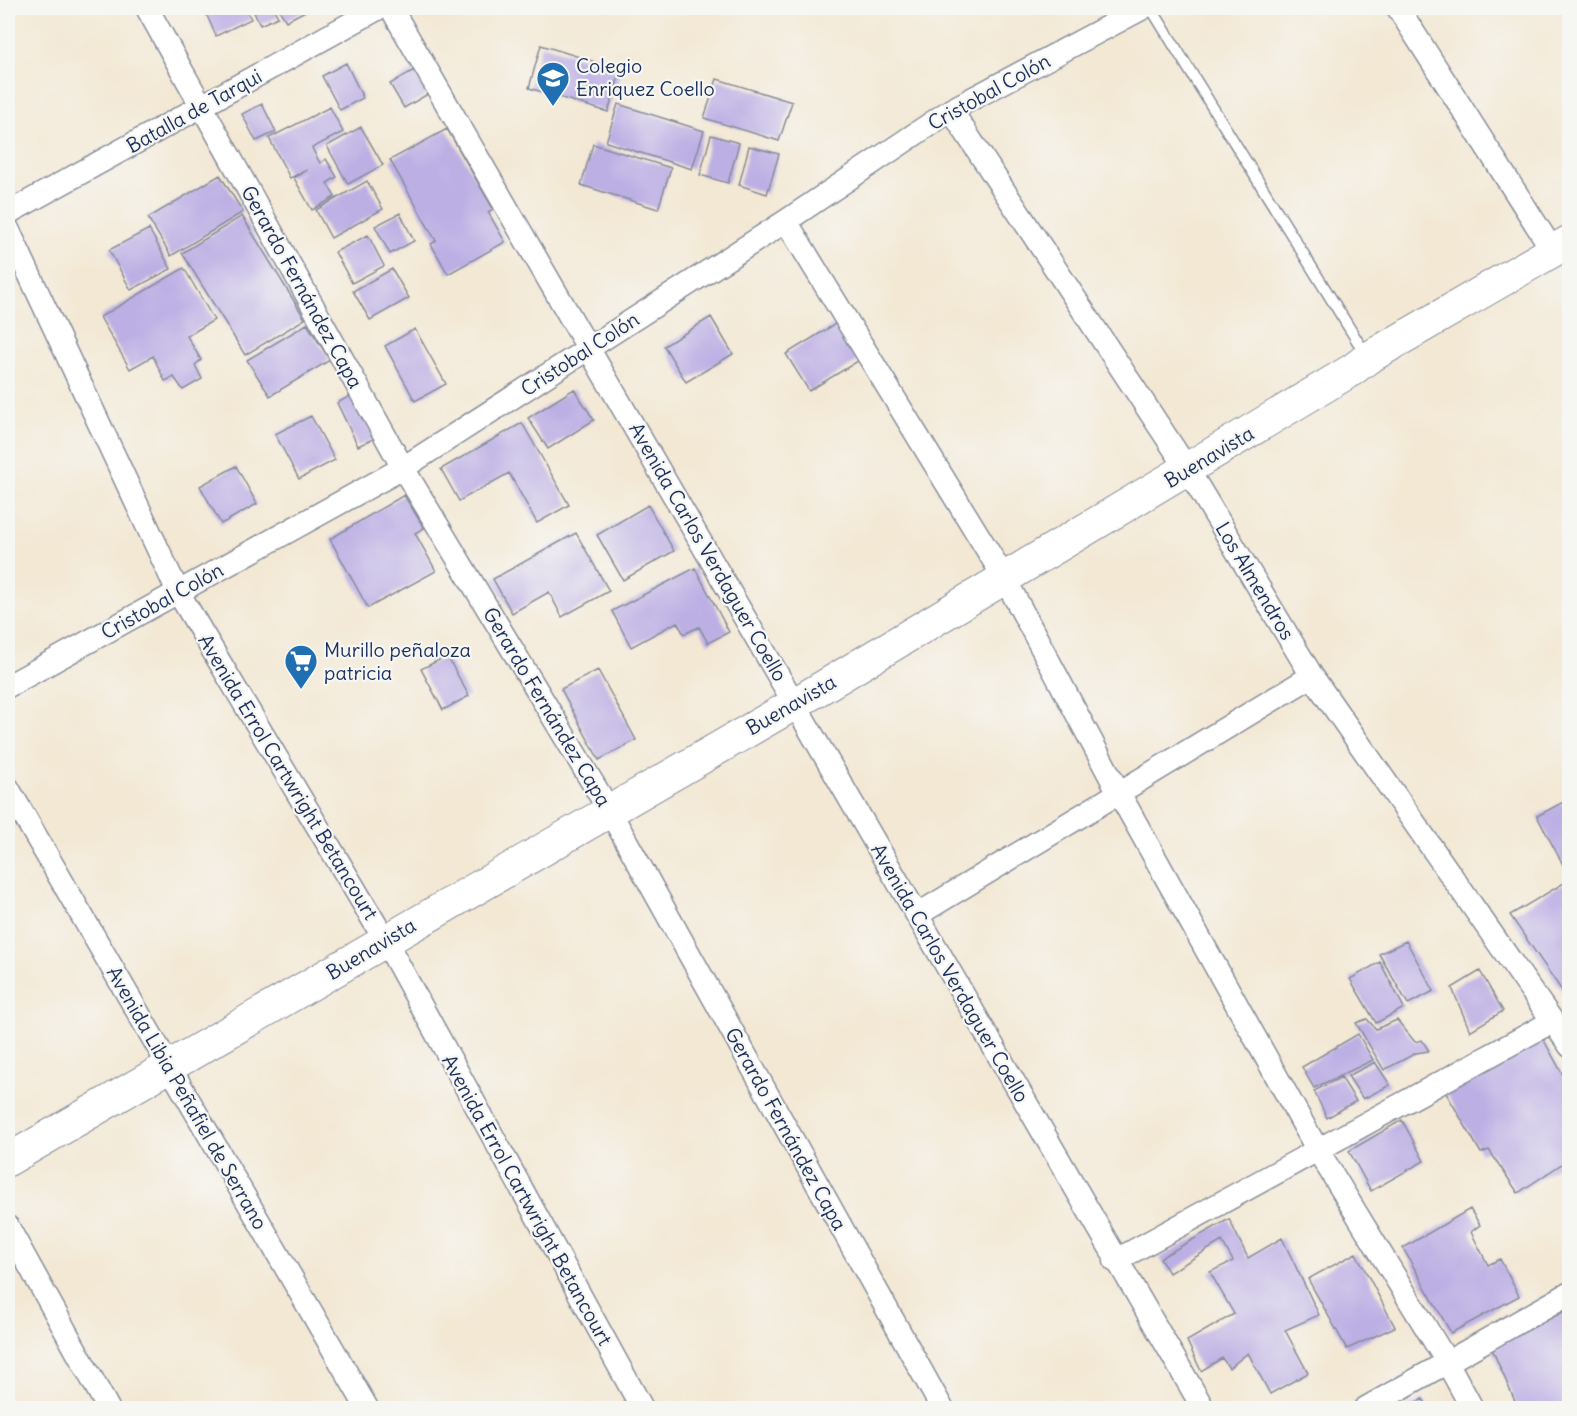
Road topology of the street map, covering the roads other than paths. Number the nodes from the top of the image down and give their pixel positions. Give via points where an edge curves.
1 (147, 8) edge
2 (379, 8) edge
3 (391, 8) edge
4 (1143, 8) edge
5 (1151, 8) edge
6 (1398, 8) edge
7 (201, 108) junction
8 (951, 110) junction
9 (8, 213) edge
10 (786, 221) junction
11 (8, 229) edge
12 (1561, 246) edge
13 (590, 347) junction
14 (1368, 358) junction
15 (404, 468) junction
16 (1188, 470) junction
17 (1005, 579) junction
18 (178, 592) junction
19 (1312, 676) junction
20 (8, 686) edge
21 (796, 704) junction
22 (8, 788) edge
23 (1119, 793) junction
24 (609, 810) junction
25 (917, 915) junction
26 (385, 940) junction
27 (1553, 1021) junction
28 (1569, 1046) edge
29 (170, 1068) junction
30 (1317, 1149) junction
31 (8, 1160) edge
32 (8, 1227) edge
33 (1115, 1261) junction
34 (1569, 1293) edge
35 (1448, 1362) junction
36 (108, 1408) edge
37 (367, 1408) edge
38 (642, 1408) edge
39 (942, 1408) edge
40 (1203, 1408) edge
41 (1366, 1408) edge
42 (1472, 1408) edge

1 - 7 street, Gerardo Fernández Capa
2 - 7 street, Batalla de Tarqui
3 - 13 street, Avenida Carlos Verdaguer Coello
4 - 8 street, Cristobal Colón
5 - 14 lane
6 - 12 street
7 - 9 street, Batalla de Tarqui
7 - 15 street, Gerardo Fernández Capa
8 - 10 street, Cristobal Colón
8 - 16 street, Los Almendros
10 - 13 street, Cristobal Colón
10 - 17 street
11 - 18 street, Avenida Errol Cartwright Betancourt
12 - 14 street, Buenavista
13 - 15 street, Cristobal Colón
13 - 21 street, Avenida Carlos Verdaguer Coello
14 - 16 street, Buenavista
15 - 18 street, Cristobal Colón
15 - 24 street, Gerardo Fernández Capa
16 - 17 street, Buenavista
16 - 19 street, Los Almendros
17 - 21 street, Buenavista
17 - 23 street
18 - 20 street, Cristobal Colón
18 - 26 street, Avenida Errol Cartwright Betancourt
19 - 23 street
19 - 27 street, Los Almendros
21 - 24 street, Buenavista
21 - 25 street, Avenida Carlos Verdaguer Coello
22 - 29 street, Avenida Libia Peñafiel de Serrano
23 - 25 street
23 - 30 street
24 - 26 street, Buenavista
24 - 39 street, Gerardo Fernández Capa
25 - 33 street, Avenida Carlos Verdaguer Coello
26 - 29 street, Buenavista
26 - 38 street, Avenida Errol Cartwright Betancourt
27 - 28 street, Los Almendros
27 - 30 street
29 - 31 street, Buenavista
29 - 37 street, Avenida Libia Peñafiel de Serrano
30 - 33 street
30 - 35 street
32 - 36 street
33 - 40 street, Avenida Carlos Verdaguer Coello
34 - 35 street
35 - 41 street
35 - 42 street

